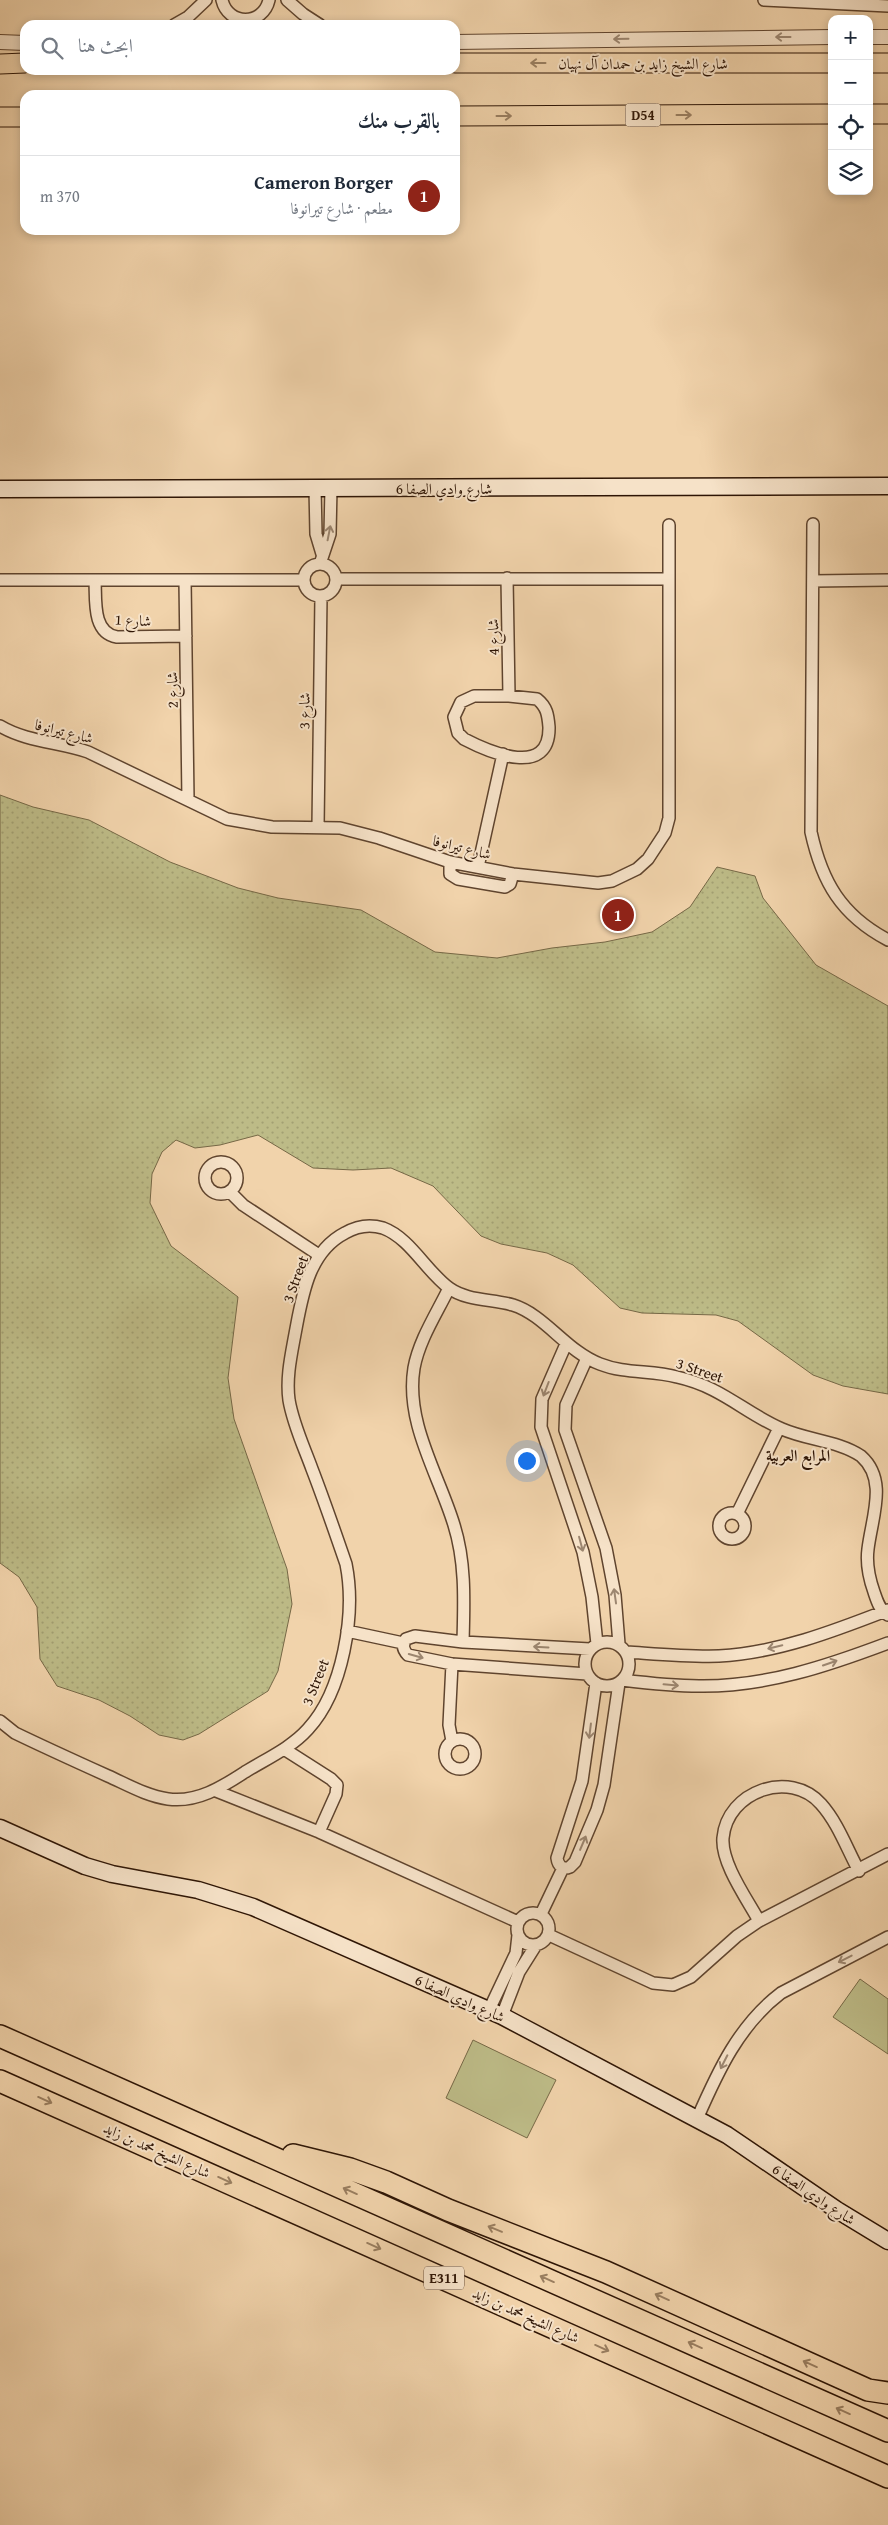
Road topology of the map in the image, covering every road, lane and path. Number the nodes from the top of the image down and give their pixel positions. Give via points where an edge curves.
1 (206, 0) edge
2 (222, 0) edge
3 (269, 0) edge
4 (287, 0) edge
5 (764, 0) edge
6 (888, 6) edge
7 (183, 20) edge
8 (312, 20) edge
9 (828, 37) edge
10 (873, 37) edge
11 (888, 37) edge
12 (460, 38) edge
13 (0, 42) edge
14 (460, 42) edge
15 (484, 42) junction
16 (20, 43) edge
17 (460, 63) edge
18 (828, 63) edge
19 (873, 63) edge
20 (888, 63) edge
21 (0, 64) edge
22 (20, 64) edge
23 (828, 114) edge
24 (873, 114) edge
25 (888, 114) edge
26 (460, 116) edge
27 (0, 117) edge
28 (20, 117) edge
29 (888, 486) edge
30 (315, 488) junction
31 (331, 488) junction
32 (0, 489) edge
33 (316, 510) junction
34 (331, 510) junction
35 (813, 524) dead end
36 (669, 525) dead end
37 (320, 555) junction
38 (506, 578) junction
39 (336, 579) junction
40 (668, 579) junction
41 (0, 580) edge
42 (95, 580) junction
43 (185, 580) junction
44 (303, 580) junction
45 (888, 580) edge
46 (813, 581) junction
47 (321, 596) junction
48 (186, 636) junction
49 (509, 696) junction
50 (0, 726) edge
51 (503, 754) junction
52 (188, 800) junction
53 (318, 826) junction
54 (450, 862) junction
55 (478, 867) junction
56 (513, 874) junction
57 (888, 940) edge
58 (230, 1192) dead end
59 (319, 1255) junction
60 (449, 1288) junction
61 (566, 1344) junction
62 (587, 1358) junction
63 (779, 1428) junction
64 (737, 1514) dead end
65 (886, 1613) edge
66 (347, 1631) junction
67 (463, 1642) junction
68 (403, 1643) junction
69 (887, 1644) edge
70 (593, 1646) junction
71 (623, 1648) junction
72 (452, 1664) junction
73 (587, 1674) junction
74 (620, 1682) junction
75 (596, 1683) junction
76 (0, 1721) edge
77 (452, 1741) dead end
78 (284, 1749) junction
79 (216, 1791) junction
80 (0, 1828) edge
81 (319, 1832) junction
82 (888, 1854) edge
83 (563, 1868) junction
84 (859, 1871) junction
85 (541, 1914) junction
86 (759, 1921) junction
87 (518, 1922) junction
88 (518, 1935) junction
89 (549, 1935) junction
90 (888, 1937) edge
91 (536, 1945) junction
92 (519, 1961) junction
93 (500, 1988) junction
94 (512, 1994) junction
95 (496, 2013) junction
96 (0, 2036) edge
97 (0, 2080) edge
98 (697, 2119) junction
99 (237, 2141) junction
100 (888, 2241) edge
101 (888, 2393) edge
102 (888, 2431) edge
103 (888, 2477) edge

1 - 7 street
2 - 3 street via 229,14 244,20 259,16
4 - 8 street
5 - 6 street
9 -> 15 street
10 - 11 street
12 - 15 street
13 - 16 street
14 - 15 street
18 -> 17 main road, شارع الشيخ زايد بن حمدان آل نهيان
19 - 20 main road
21 - 22 main road
26 -> 23 main road, D54
24 - 25 main road
27 - 28 main road
29 - 31 main road, شارع وادي الصفا 6
30 - 31 main road, شارع وادي الصفا 6
30 - 32 main road, شارع وادي الصفا 6
30 - 33 street
31 - 34 street
33 - 34 street
33 - 37 street
37 -> 34 street via 330,534
35 - 46 street
36 - 40 street, شارع تيرانوفا
37 - 39 street
37 - 44 street
38 - 39 street
38 - 40 street
38 - 49 street, شارع 4
39 - 47 street via 332,590
40 - 56 street, شارع تيرانوفا via 670,803 665,833 658,847 637,869 598,884
41 - 42 street
42 - 43 street
42 - 48 street, شارع 1 via 98,620 106,634 117,637
43 - 44 street
43 - 48 street, شارع 2
44 - 47 street via 308,592
45 - 46 street
46 - 57 street via 811,832 817,861 830,889 848,913
47 - 53 street, شارع 3
48 - 52 street, شارع 2
49 - 51 street via 531,697 542,704 548,716 549,738 544,751 532,757
49 - 51 street via 466,698 456,708 454,716 458,733 464,739
50 - 52 street, شارع تيرانوفا via 24,737 88,752
51 - 55 street
52 - 53 street, شارع تيرانوفا via 227,819 249,824
53 - 54 street, شارع تيرانوفا via 362,833
54 - 55 street, شارع تيرانوفا
54 - 56 street via 450,874 458,879 505,887 512,882
55 - 56 street, شارع تيرانوفا
58 - 59 street via 243,1205
59 - 60 street, 3 Street via 338,1236 364,1226 374,1226 394,1234
59 - 66 street, 3 Street via 302,1300 288,1384 292,1412 346,1564 351,1598
60 - 61 street, 3 Street via 466,1296 513,1305
60 - 67 street via 416,1357 414,1384 424,1446 459,1542 464,1580
61 - 62 street, 3 Street
61 -> 70 street via 542,1399 541,1427 583,1552 592,1597
62 - 63 street, 3 Street via 617,1369 654,1372 698,1382 719,1391
71 -> 62 street via 606,1548 565,1430 566,1405
63 - 64 street
63 - 65 street, 3 Street via 849,1450 874,1469 880,1497 870,1535 867,1567
65 -> 71 street via 812,1638 743,1653 697,1656
66 - 68 street
66 - 78 street, 3 Street via 324,1705 308,1729
67 - 68 street via 415,1636
70 -> 67 street
68 -> 72 street via 408,1655
74 -> 69 street via 700,1686 764,1681 820,1667
70 - 71 street via 604,1641
70 - 73 street via 585,1661
71 - 74 street via 630,1666
72 - 73 street
72 - 77 street via 449,1725
73 - 75 street
74 - 75 street via 607,1686
83 -> 74 street via 576,1862 599,1804
75 -> 83 street via 584,1769 557,1858
76 - 79 street, 3 Street via 15,1733 155,1797 187,1799
78 - 79 street, 3 Street
78 - 81 street via 337,1785
79 - 81 street
80 - 95 main road, شارع وادي الصفا 6 via 94,1869 198,1890 253,1906
81 - 87 street
82 - 84 street
83 - 85 street
84 - 86 street
84 - 86 street via 821,1804 806,1793 788,1787 769,1787 752,1794 738,1805 728,1820 723,1838 731,1869
85 - 87 street via 530,1912
85 - 89 street via 550,1925
86 - 89 street via 691,1977 673,1985 653,1983
87 - 88 street
88 - 91 street via 526,1943
88 - 92 street
89 - 91 street
90 -> 98 street via 766,2004 731,2048
91 - 92 street
92 - 93 street
92 - 94 street
93 - 94 street
93 - 95 street
94 - 95 street
95 - 98 main road, شارع وادي الصفا 6
96 - 99 highway, E311
97 -> 103 highway, شارع الشيخ محمد بن زايد / E311
98 - 100 main road, شارع وادي الصفا 6
101 -> 99 highway via 868,2390 606,2272 374,2178
102 -> 99 highway, E311

